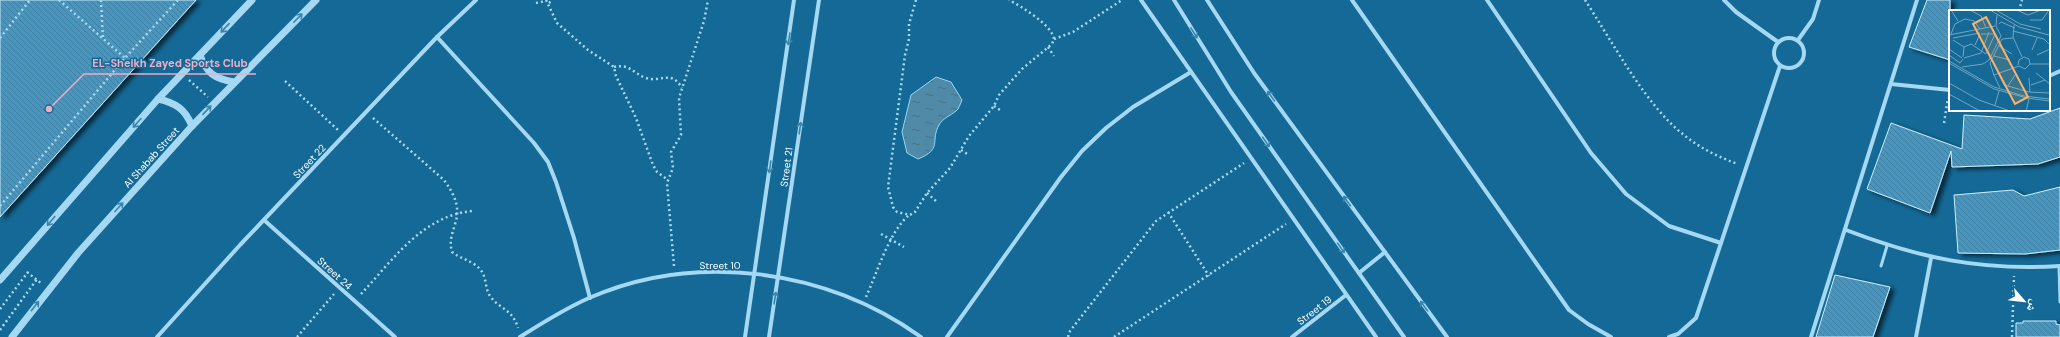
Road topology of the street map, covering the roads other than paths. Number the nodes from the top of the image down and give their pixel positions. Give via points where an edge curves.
1 (252, 0) edge
2 (316, 0) edge
3 (476, 0) edge
4 (794, 0) edge
5 (819, 0) edge
6 (1141, 0) edge
7 (1174, 0) edge
8 (1207, 0) edge
9 (1352, 0) edge
10 (1486, 0) edge
11 (1724, 0) edge
12 (1819, 0) edge
13 (1916, 0) edge
14 (437, 37) junction
15 (1798, 40) junction
16 (1778, 42) junction
17 (200, 55) junction
18 (1780, 66) junction
19 (1191, 72) junction
20 (2060, 72) edge
21 (2050, 76) edge
22 (234, 82) junction
23 (1891, 84) junction
24 (1949, 90) edge
25 (158, 99) junction
26 (192, 126) junction
27 (264, 220) junction
28 (1846, 230) junction
29 (1721, 243) junction
30 (1888, 246) junction
31 (1385, 252) junction
32 (1930, 258) junction
33 (1881, 266) dead end
34 (2060, 266) edge
35 (754, 273) junction
36 (1359, 273) junction
37 (778, 276) junction
38 (0, 280) edge
39 (1346, 295) junction
40 (590, 298) junction
41 (2060, 302) edge
42 (12, 337) edge
43 (157, 337) edge
44 (395, 337) edge
45 (520, 337) edge
46 (745, 337) edge
47 (769, 337) edge
48 (921, 337) edge
49 (947, 337) edge
50 (1292, 337) edge
51 (1376, 337) edge
52 (1404, 337) edge
53 (1447, 337) edge
54 (1611, 337) edge
55 (1669, 337) edge
56 (1811, 337) edge
57 (1916, 337) edge

1 -> 17 street
22 -> 2 street, Al Shabab Street
3 - 14 street, Street 22
4 -> 35 street, Street 21
37 -> 5 street, Street 21
6 - 19 street
7 -> 36 street via 1231,92
31 -> 8 street via 1254,73
9 - 54 street via 1569,310
10 - 29 street via 1592,153 1626,194 1669,226
11 - 16 street via 1736,12
12 - 15 street via 1813,19
13 - 23 street
14 - 27 street, Street 22
14 - 40 street via 534,143 548,162 574,238
15 - 16 street via 1784,38
15 - 18 street via 1803,46 1804,55 1801,62 1787,69
16 - 18 street via 1773,50 1774,59
17 - 22 street via 208,73 221,80
17 - 25 street
18 - 29 street
19 - 39 street
19 - 49 street via 1133,107 1082,151
20 - 21 street
26 -> 22 street, Al Shabab Street
23 - 24 street
23 - 28 street
25 - 26 street via 179,106
25 -> 38 street
42 -> 26 street, Al Shabab Street via 78,253
27 - 43 street, Street 22
27 - 44 street, Street 24
28 - 30 street
28 - 56 street
29 - 55 street via 1696,318 1678,334
30 - 32 street
30 - 33 lane
31 - 36 street
53 -> 31 street
32 - 34 street via 2014,268
32 - 57 street
34 - 41 lane
35 - 37 street, Street 10
35 - 40 street, Street 10 via 675,275 632,283
35 - 46 street, Street 21
36 - 52 street
47 -> 37 street, Street 21
37 - 48 street, Street 10 via 822,287 863,303
39 - 50 street, Street 19
39 - 51 street
40 - 45 street, Street 10 via 553,316

